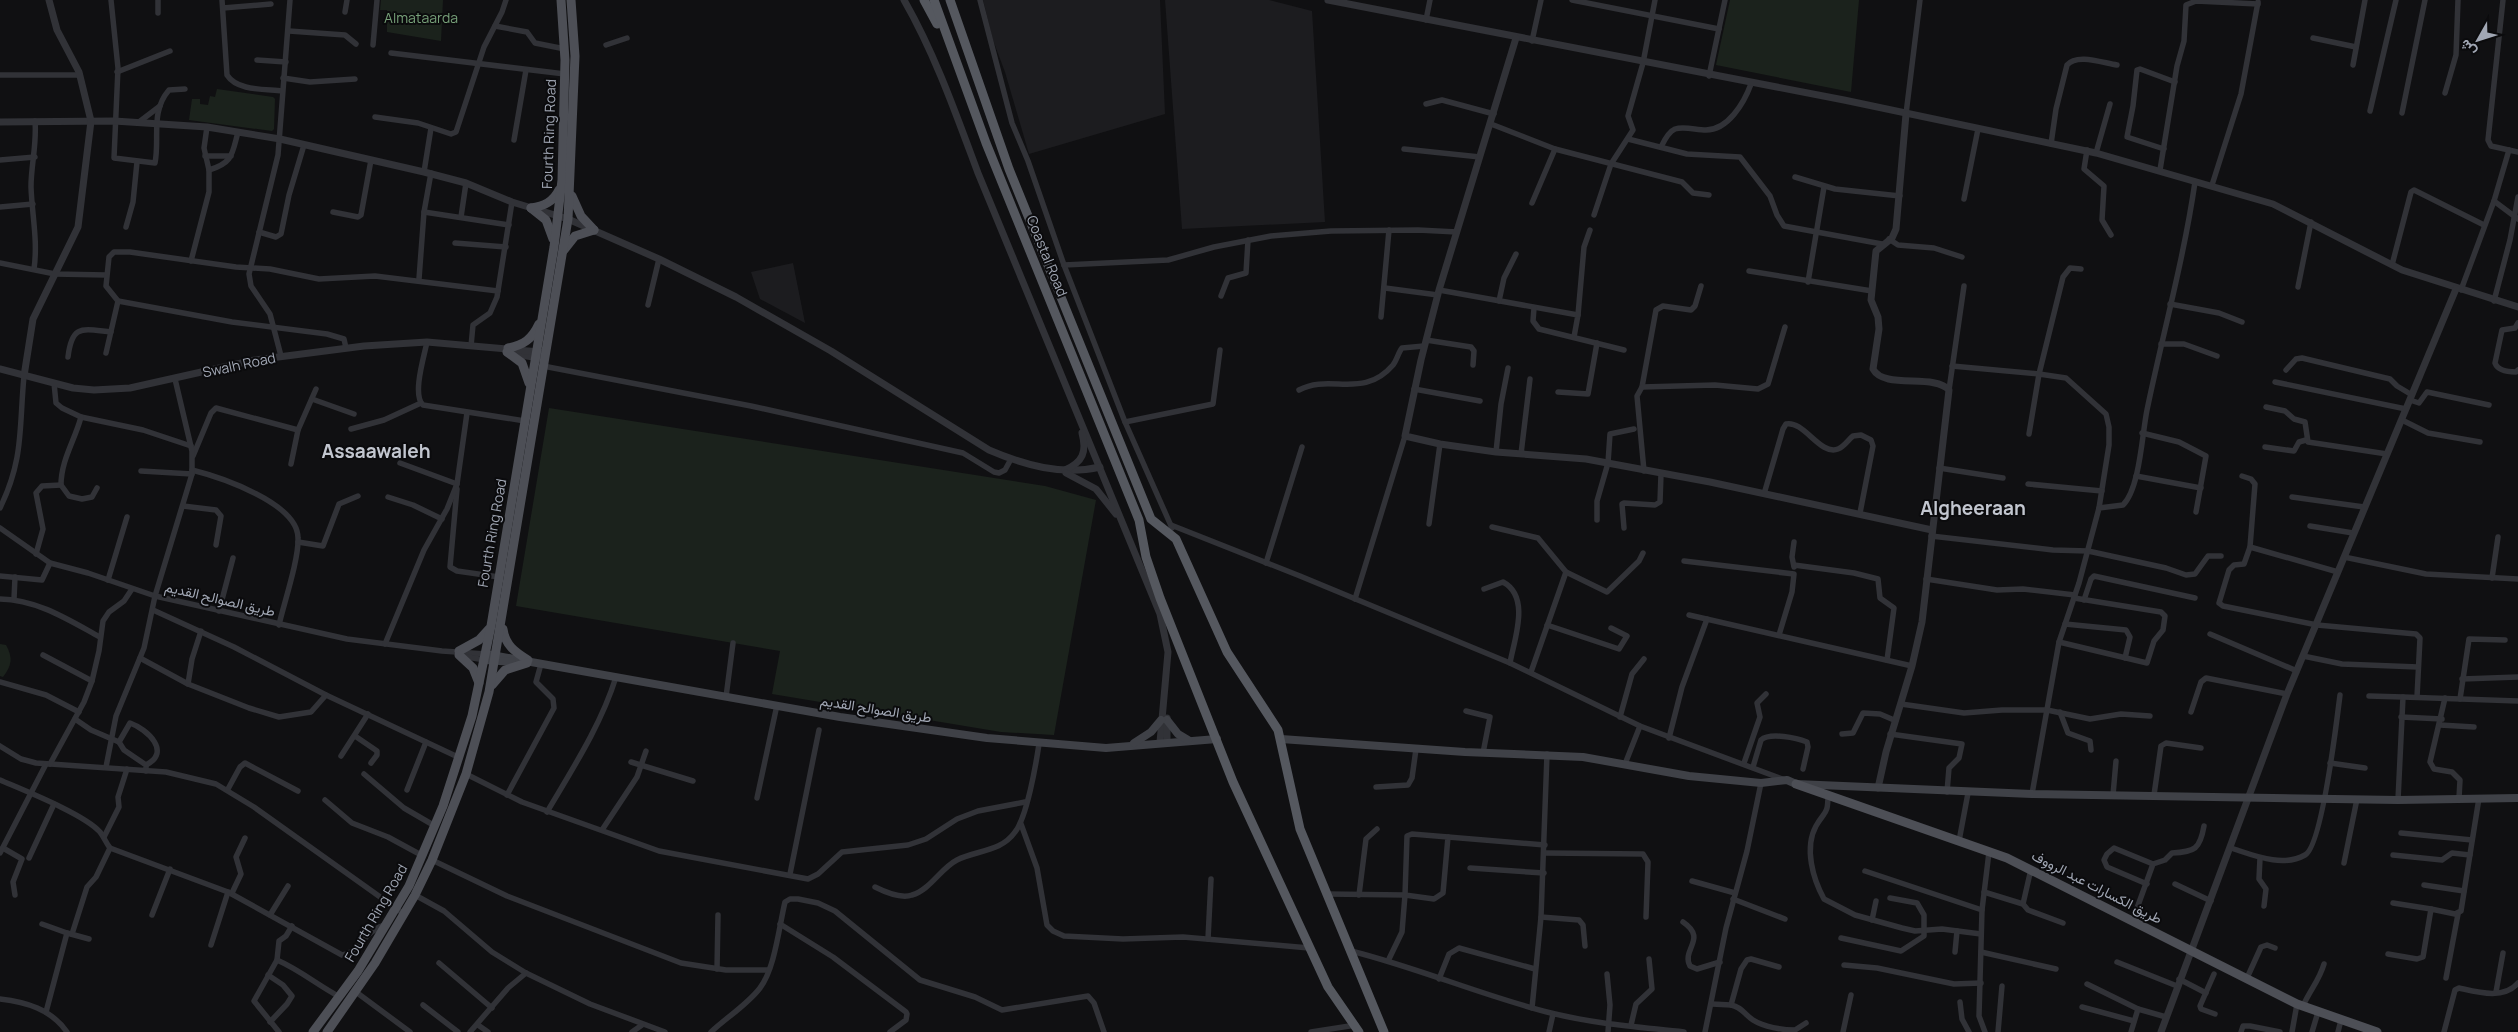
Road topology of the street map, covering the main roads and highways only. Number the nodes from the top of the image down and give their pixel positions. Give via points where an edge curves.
1 (561, 0) edge
2 (571, 0) edge
3 (924, 0) edge
4 (934, 0) edge
5 (950, 0) edge
6 (957, 0) edge
7 (958, 27) junction
8 (952, 55) junction
9 (562, 180) junction
10 (570, 190) junction
11 (558, 250) junction
12 (543, 310) junction
13 (541, 357) junction
14 (529, 390) junction
15 (1099, 392) junction
16 (1088, 396) junction
17 (502, 622) junction
18 (491, 626) junction
19 (490, 657) junction
20 (532, 662) junction
21 (479, 685) junction
22 (488, 692) junction
23 (1217, 739) junction
24 (1281, 739) junction
25 (1188, 740) junction
26 (1128, 746) junction
27 (1796, 784) junction
28 (2518, 798) edge
29 (1357, 1029) edge
30 (313, 1032) edge
31 (327, 1032) edge
32 (1384, 1032) edge
33 (2377, 1032) edge

1 - 9 main road, Fourth Ring Road via 565,49
2 - 10 main road, Fourth Ring Road via 575,56
3 - 8 highway
4 - 8 highway, Coastal Road
5 - 7 highway, Coastal Road
6 - 7 highway
7 - 15 highway, Coastal Road via 1009,169
8 - 16 highway, Coastal Road
9 - 11 main road, Fourth Ring Road
9 - 11 main road via 551,201 531,208 549,226
10 - 11 main road, Fourth Ring Road via 568,219
10 - 11 main road via 577,210 594,230 575,236
11 - 12 main road, Fourth Ring Road
11 - 13 main road, Fourth Ring Road
12 - 13 main road, Fourth Ring Road
12 - 14 main road via 530,339 508,350 525,368
13 - 14 main road, Fourth Ring Road
13 - 17 main road, Fourth Ring Road
14 - 18 main road, Fourth Ring Road
15 - 16 highway
15 - 24 highway, Coastal Road via 1150,519 1176,539 1227,652 1276,725
16 - 23 highway, Coastal Road via 1139,520 1146,557 1160,598
17 - 19 main road, Fourth Ring Road
17 - 20 main road via 506,641 517,654
18 - 19 main road, Fourth Ring Road
18 - 21 main road via 479,640 459,653 472,668
19 - 20 main road, طريق الصوالح القديم
19 - 21 main road, Fourth Ring Road
19 - 22 main road, Fourth Ring Road
20 - 22 main road via 501,673
20 - 26 main road, طريق الصوالح القديم via 968,736 1039,744
21 - 30 main road, Fourth Ring Road via 460,758 423,856 388,925
22 - 31 main road, Fourth Ring Road via 466,774 432,860 404,914
23 - 25 main road, طريق الصوالح القديم
23 - 29 highway, Coastal Road via 1233,782 1328,988
24 - 27 main road via 1483,753 1547,754 1689,776 1761,783 1787,780
24 - 32 highway via 1300,829
25 - 26 main road, طريق الصوالح القديم
25 - 26 main road via 1164,720
27 - 28 main road via 1968,793 2398,800
27 - 33 main road, طريق الكسارات عبد الرووف via 2031,869 2300,1005

